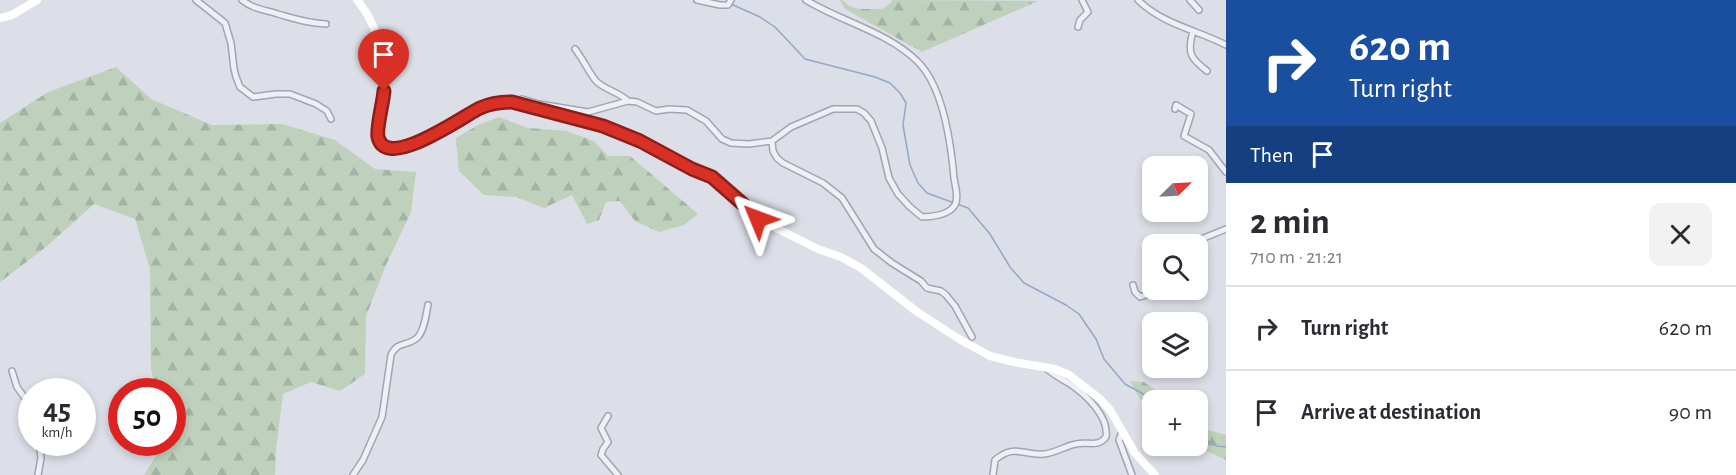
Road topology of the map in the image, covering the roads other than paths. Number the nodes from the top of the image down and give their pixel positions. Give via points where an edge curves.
1 (37, 0) edge
2 (196, 0) edge
3 (242, 0) edge
4 (357, 0) edge
5 (697, 0) edge
6 (806, 0) edge
7 (1082, 0) edge
8 (1138, 0) edge
9 (1190, 0) edge
10 (730, 2) edge
11 (1200, 10) dead end
12 (0, 18) edge
13 (326, 24) dead end
14 (1078, 27) dead end
15 (1193, 31) junction
16 (1226, 45) edge
17 (575, 49) dead end
18 (1207, 71) dead end
19 (628, 101) junction
20 (512, 102) junction
21 (1175, 109) dead end
22 (331, 119) dead end
23 (772, 141) junction
24 (1226, 172) edge
25 (1226, 229) edge
26 (1208, 236) edge
27 (1133, 285) dead end
28 (1142, 296) edge
29 (428, 304) dead end
30 (972, 336) dead end
31 (1046, 368) junction
32 (12, 371) dead end
33 (18, 387) edge
34 (608, 416) dead end
35 (1122, 432) junction
36 (41, 456) edge
37 (38, 475) edge
38 (353, 475) edge
39 (618, 475) edge
40 (993, 475) edge
41 (1132, 475) edge
42 (1155, 475) edge

1 - 12 main road
2 - 22 street via 225,23 240,87 253,97 290,94 316,104
3 - 13 street via 258,10 306,23
4 - 20 main road via 375,28 382,54 383,103 377,134 385,148 407,147 482,107
5 - 10 street via 720,5
6 - 23 street via 892,42 923,67 935,90 949,136 957,196 954,206 934,217 922,217 910,207 889,178 871,121 857,110 833,109 818,114
7 - 14 street via 1088,12
8 - 15 street via 1158,16
9 - 11 street
15 - 16 street
15 - 18 street via 1190,55
17 - 19 street via 596,81
19 - 20 street via 588,112 522,99
19 - 23 street via 656,111 687,110 731,143
20 - 31 main road via 603,126 712,177 758,219 861,268 959,339 990,356
21 - 24 street via 1176,105 1191,114 1184,136 1209,150
23 - 30 street via 773,151 783,163 823,183 842,198 874,249 927,288 941,291 955,306
25 - 26 street
27 - 28 street
29 - 38 street via 418,336 396,347 391,355 382,417
31 - 35 main road via 1069,375 1094,394 1110,410
31 - 40 street via 1090,402 1105,423 1106,436 1099,443 1075,444 1048,454 1012,451 995,460
32 - 33 street
34 - 39 street via 601,428 608,442 601,455
35 - 41 street via 1119,440
35 - 42 main road
36 - 37 street

